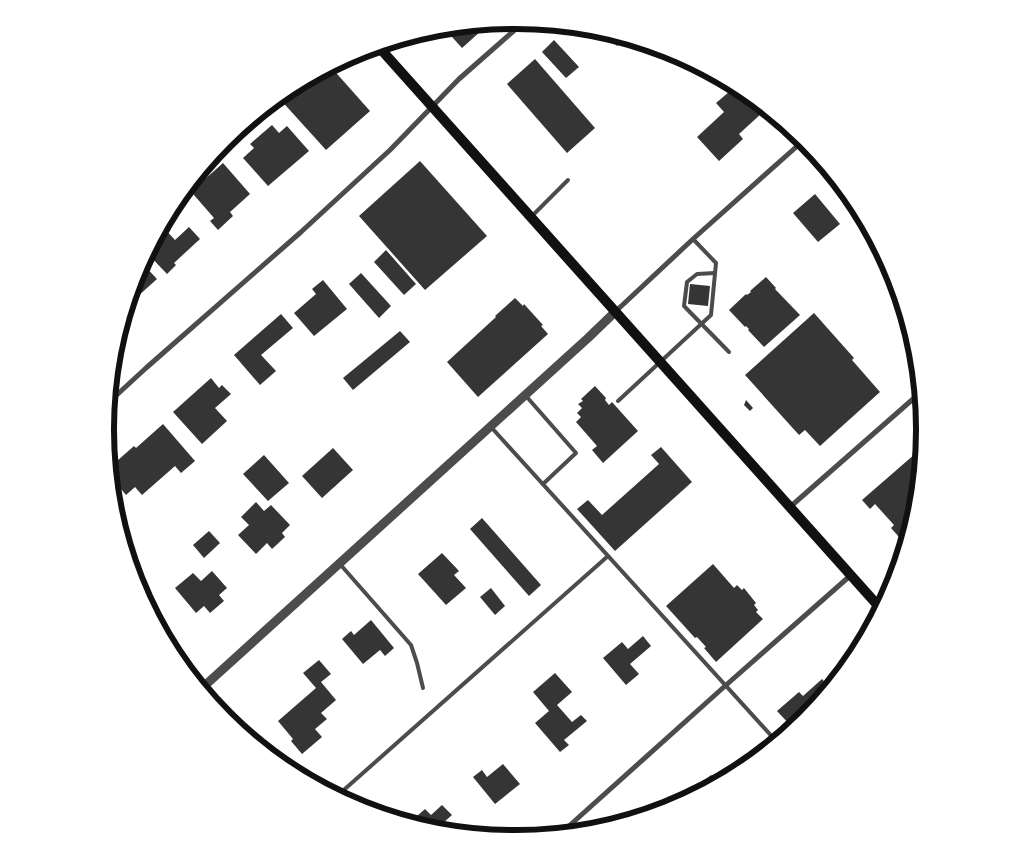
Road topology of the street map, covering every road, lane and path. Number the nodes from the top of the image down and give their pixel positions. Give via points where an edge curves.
1 (516, 29) edge
2 (382, 52) edge
3 (432, 107) junction
4 (798, 146) edge
5 (568, 180) dead end
6 (531, 218) junction
7 (693, 239) junction
8 (715, 273) junction
9 (614, 312) junction
10 (702, 324) junction
11 (729, 352) dead end
12 (660, 364) junction
13 (524, 395) junction
14 (116, 396) edge
15 (914, 398) edge
16 (618, 401) dead end
17 (490, 426) junction
18 (542, 484) junction
19 (790, 508) junction
20 (608, 556) junction
21 (339, 564) junction
22 (851, 575) junction
23 (876, 603) edge
24 (206, 684) edge
25 (725, 686) junction
26 (423, 688) dead end
27 (772, 737) edge
28 (343, 791) edge
29 (568, 827) edge

1 - 3 street
2 - 3 main road
3 - 6 main road
3 - 14 street via 301,232
4 - 7 street
5 - 6 lane
6 - 9 main road
7 - 8 lane via 716,263
7 - 9 street
8 - 10 lane via 711,315
8 - 10 lane via 697,274 687,282 684,306
9 - 12 main road
9 - 13 street
10 - 11 lane
10 - 12 lane
12 - 16 lane
12 - 19 main road
13 - 17 street
13 - 18 lane via 576,453
15 - 19 street
17 - 18 lane
17 - 21 street
18 - 20 lane
19 - 22 main road
20 - 25 lane
20 - 28 lane
21 - 24 street
21 - 26 lane via 411,646
22 - 23 main road
22 - 25 street
25 - 27 lane
25 - 29 street

